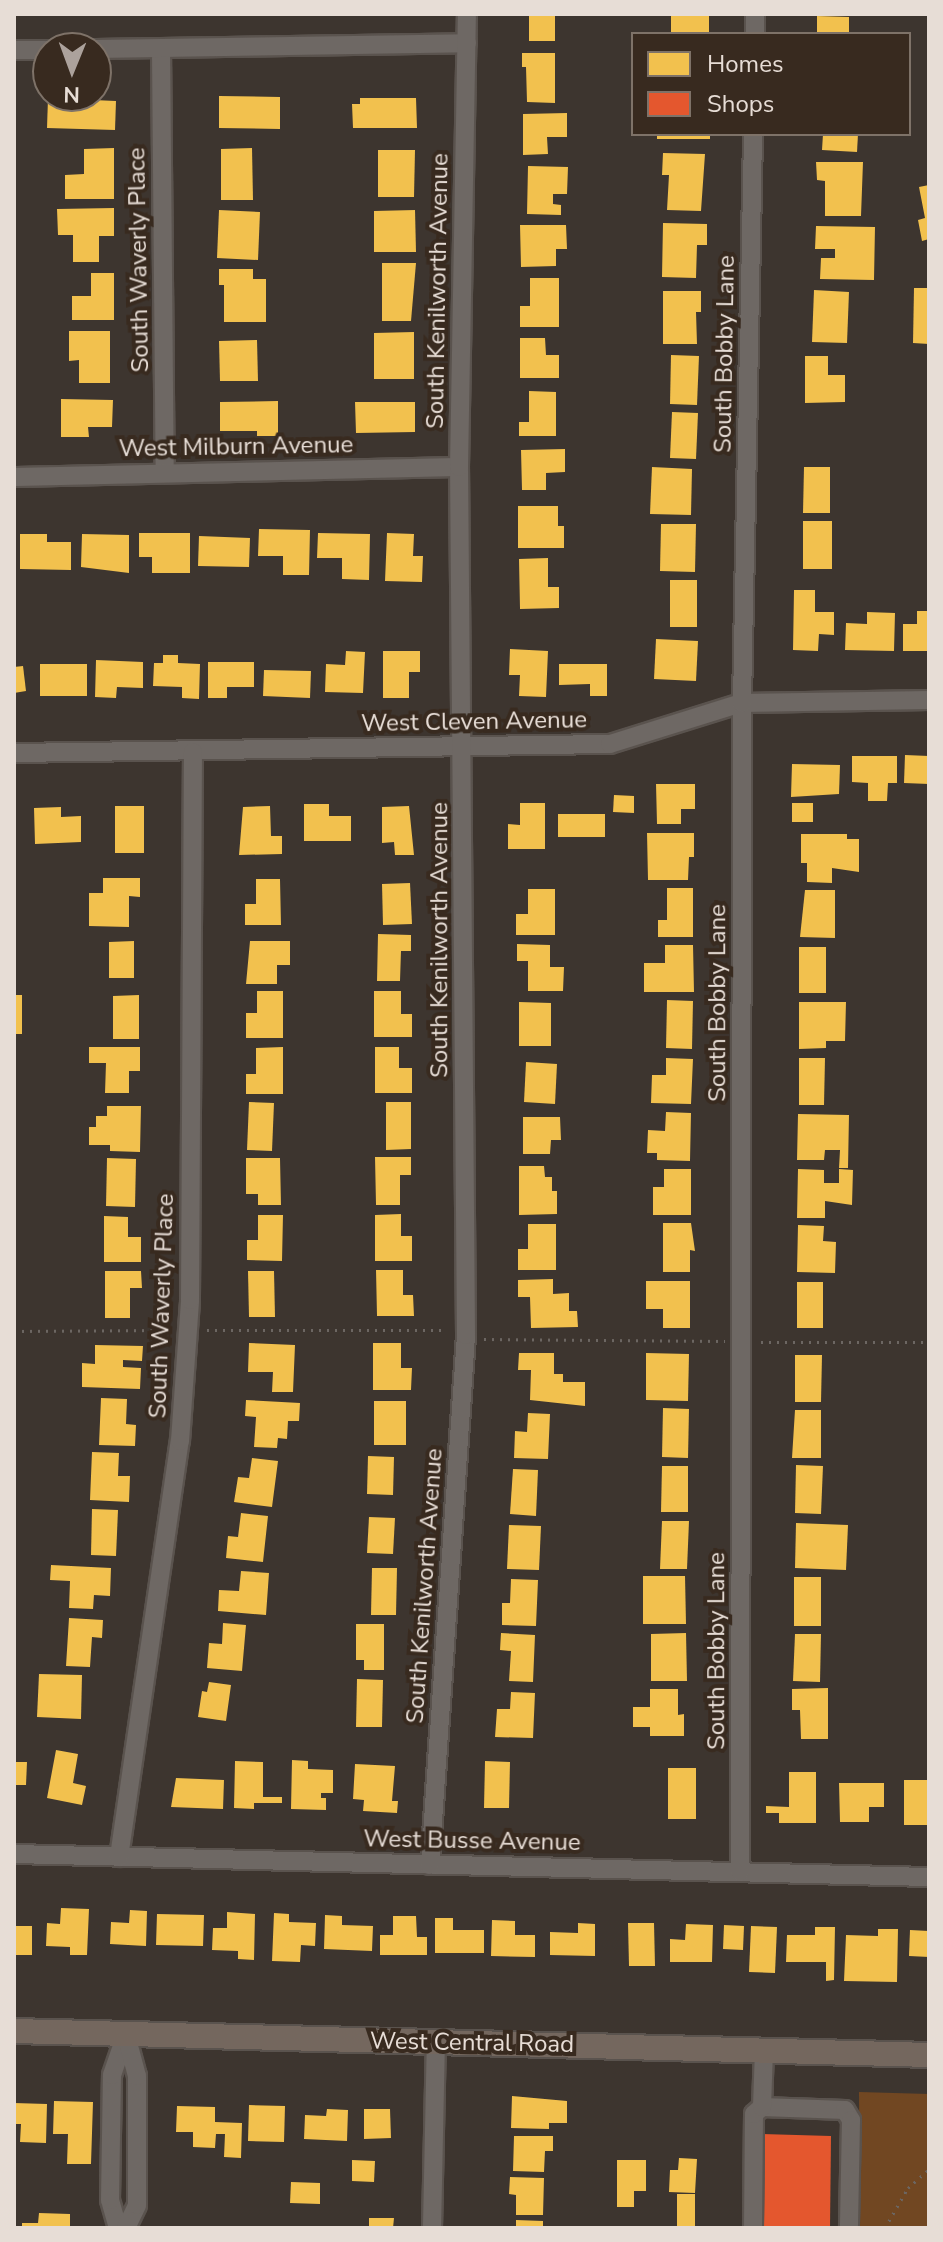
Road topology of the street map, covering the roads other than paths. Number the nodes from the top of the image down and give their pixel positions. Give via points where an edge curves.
1 (467, 14) edge
2 (467, 43) junction
3 (161, 48) junction
4 (112, 49) edge
5 (753, 136) edge
6 (459, 467) junction
7 (165, 472) junction
8 (14, 477) edge
9 (929, 700) edge
10 (742, 703) junction
11 (463, 745) junction
12 (193, 752) junction
13 (14, 753) edge
14 (14, 1854) edge
15 (119, 1857) junction
16 (430, 1865) junction
17 (740, 1872) junction
18 (929, 1877) edge
19 (14, 2031) edge
20 (126, 2034) junction
21 (436, 2042) junction
22 (764, 2050) junction
23 (929, 2055) edge
24 (762, 2107) junction
25 (118, 2228) edge
26 (126, 2228) edge
27 (432, 2228) edge
28 (753, 2228) edge
29 (849, 2228) edge

1 - 2 street, South Kenilworth Avenue
2 - 3 street
2 - 6 street, South Kenilworth Avenue
3 - 4 street
3 - 7 street, South Waverly Place
5 - 10 street, South Bobby Lane
6 - 7 street, West Milburn Avenue
6 - 11 street, South Kenilworth Avenue
7 - 8 street, West Milburn Avenue
9 - 10 street, West Cleven Avenue
10 - 11 street, West Cleven Avenue via 610,744
10 - 17 street, South Bobby Lane
11 - 12 street, West Cleven Avenue
11 - 16 street, South Kenilworth Avenue via 466,1335
12 - 13 street, West Cleven Avenue
12 - 15 street, South Waverly Place via 190,1300 180,1441
14 - 15 street, West Busse Avenue
15 - 16 street, West Busse Avenue
16 - 17 street, West Busse Avenue
17 - 18 street, West Busse Avenue
19 - 20 main road, West Central Road
20 - 21 main road, West Central Road
20 - 25 street via 112,2075 110,2200
20 - 26 street via 137,2076 137,2205
21 - 22 main road, West Central Road
21 - 27 street
22 - 23 main road, West Central Road
22 - 24 street
24 - 28 street via 754,2114
24 - 29 street via 845,2110 851,2120

